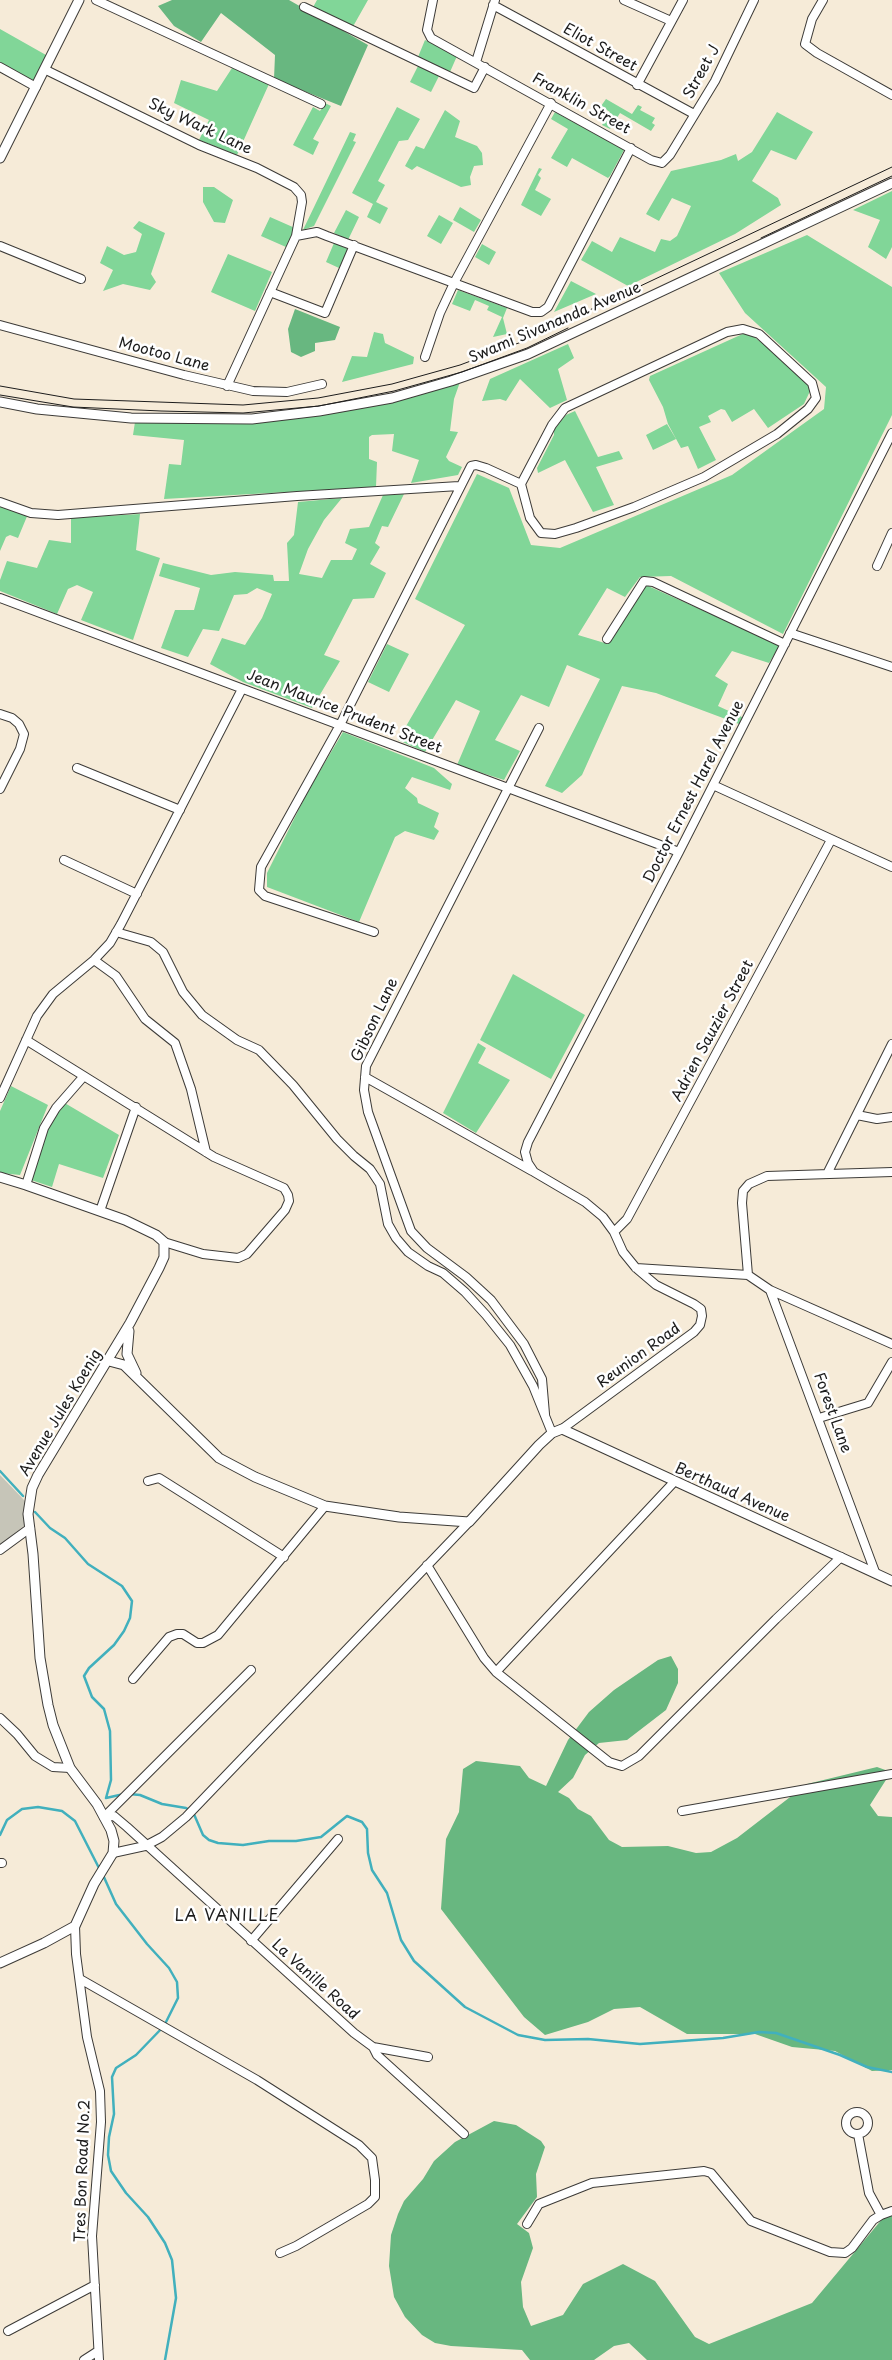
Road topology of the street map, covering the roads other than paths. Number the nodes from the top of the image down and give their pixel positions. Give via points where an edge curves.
1 (96, 0) edge
2 (433, 0) edge
3 (624, 0) edge
4 (683, 0) edge
5 (754, 0) edge
6 (823, 0) edge
7 (75, 1) edge
8 (494, 3) edge
9 (304, 7) dead end
10 (671, 21) junction
11 (476, 62) junction
12 (0, 67) edge
13 (485, 67) junction
14 (46, 70) junction
15 (637, 85) junction
16 (36, 87) junction
17 (892, 95) edge
18 (551, 103) junction
19 (321, 104) dead end
20 (694, 114) junction
21 (631, 148) junction
22 (670, 155) joint
23 (0, 158) edge
24 (892, 183) edge
25 (296, 236) junction
26 (354, 245) junction
27 (0, 246) edge
28 (81, 279) dead end
29 (454, 283) junction
30 (270, 292) junction
31 (0, 324) edge
32 (425, 357) dead end
33 (322, 384) dead end
34 (227, 386) junction
35 (0, 402) edge
36 (892, 433) edge
37 (521, 484) junction
38 (459, 486) junction
39 (0, 502) edge
40 (892, 533) edge
41 (877, 566) dead end
42 (0, 598) edge
43 (790, 632) junction
44 (607, 639) dead end
45 (785, 644) junction
46 (892, 667) edge
47 (242, 688) junction
48 (0, 714) edge
49 (340, 725) junction
50 (539, 728) dead end
51 (77, 768) dead end
52 (713, 785) junction
53 (0, 789) edge
54 (508, 789) junction
55 (180, 810) junction
56 (831, 840) junction
57 (679, 852) junction
58 (64, 860) dead end
59 (892, 867) edge
60 (137, 894) junction
61 (116, 932) junction
62 (374, 932) dead end
63 (94, 960) junction
64 (26, 1040) junction
65 (892, 1044) edge
66 (84, 1076) junction
67 (365, 1077) junction
68 (0, 1098) edge
69 (136, 1108) junction
70 (856, 1115) junction
71 (892, 1117) edge
72 (206, 1152) junction
73 (528, 1163) joint
74 (534, 1172) junction
75 (828, 1172) junction
76 (892, 1172) edge
77 (0, 1178) edge
78 (26, 1184) junction
79 (100, 1211) junction
80 (614, 1232) junction
81 (164, 1242) junction
82 (636, 1268) junction
83 (748, 1275) junction
84 (770, 1290) junction
85 (130, 1323) junction
86 (892, 1344) edge
87 (114, 1352) junction
88 (128, 1357) junction
89 (108, 1361) junction
90 (892, 1362) edge
91 (137, 1376) junction
92 (545, 1414) junction
93 (819, 1418) junction
94 (562, 1429) junction
95 (552, 1434) junction
96 (148, 1481) dead end
97 (674, 1482) junction
98 (325, 1506) junction
99 (469, 1522) junction
100 (30, 1528) junction
101 (0, 1550) edge
102 (284, 1557) junction
103 (842, 1557) junction
104 (427, 1565) junction
105 (875, 1572) junction
106 (892, 1581) edge
107 (251, 1670) dead end
108 (496, 1672) junction
109 (133, 1679) dead end
110 (0, 1718) edge
111 (70, 1768) junction
112 (892, 1774) edge
113 (682, 1811) dead end
114 (104, 1817) junction
115 (338, 1840) dead end
116 (145, 1846) junction
117 (111, 1857) junction
118 (75, 1926) junction
119 (251, 1941) junction
120 (0, 1962) edge
121 (80, 1979) junction
122 (373, 2047) junction
123 (428, 2057) dead end
124 (464, 2134) dead end
125 (858, 2134) dead end
126 (892, 2211) edge
127 (881, 2215) junction
128 (527, 2224) dead end
129 (280, 2253) dead end
130 (95, 2285) junction
131 (8, 2332) dead end
132 (98, 2351) junction
133 (84, 2360) edge
134 (99, 2360) edge

1 - 19 street
2 - 11 street, Franklin Street via 428,34
3 - 10 street
4 - 10 street
5 - 20 street, Street J via 715,81
6 - 17 street via 812,19 805,44
7 - 14 street
8 - 11 street
8 - 15 street, Eliot Street
9 - 13 street via 474,88
10 - 15 street
11 - 13 street, Franklin Street
12 - 16 street
13 - 18 street, Franklin Street
14 - 16 street
14 - 25 street, Sky Wark Lane via 294,187 302,202
15 - 20 street, Eliot Street
16 - 23 street
18 - 21 street, Franklin Street
18 - 29 street
20 - 22 street, Street J
21 - 22 street, Franklin Street via 662,163
21 - 29 street via 548,307 541,312 532,312
24 - 35 street, Swami Sivananda Avenue via 528,354 451,382 392,398 252,419 130,418
25 - 26 street via 317,232
25 - 30 street, Sky Wark Lane
26 - 29 street
26 - 30 street via 325,313
27 - 28 street
29 - 32 street
30 - 34 street, Sky Wark Lane
31 - 34 street, Mootoo Lane
33 - 34 street, Mootoo Lane via 288,392
36 - 43 street, Doctor Ernest Harel Avenue
37 - 37 street via 552,425 565,408 727,332 743,328 759,334 812,384 816,398 808,409 777,434 704,477 576,528 555,534 541,532 530,518
37 - 38 street via 476,465 471,466
38 - 39 street via 58,515 31,513
38 - 49 street
40 - 41 street
42 - 47 street, Jean Maurice Prudent Street
43 - 45 street, Doctor Ernest Harel Avenue
43 - 46 street
44 - 45 street via 644,582 653,582
45 - 52 street, Doctor Ernest Harel Avenue
47 - 49 street, Jean Maurice Prudent Street
47 - 55 street
48 - 53 street via 12,718 24,734
49 - 54 street, Jean Maurice Prudent Street
49 - 62 street via 261,867 259,890 265,896
50 - 54 street, Gibson Lane
51 - 55 street
52 - 56 street
52 - 57 street, Doctor Ernest Harel Avenue
54 - 57 street, Jean Maurice Prudent Street
54 - 67 street, Gibson Lane via 366,1066
55 - 60 street
56 - 59 street
56 - 80 street, Adrien Sauzier Street via 627,1219
57 - 73 street, Doctor Ernest Harel Avenue via 528,1142 525,1152
58 - 60 street
60 - 61 street
61 - 63 street
61 - 92 street via 151,942 163,952 183,992 202,1015 237,1040 259,1050 293,1085 337,1139 370,1169 380,1184 388,1224 396,1238 408,1252 443,1273 486,1315 510,1345
63 - 64 street via 53,994 37,1016
63 - 72 street via 116,976 145,1019 175,1043 191,1089
64 - 66 street
64 - 68 street
65 - 70 street
66 - 69 street
66 - 78 street via 56,1108 44,1128
67 - 74 street
67 - 92 street, Gibson Lane via 368,1112 411,1231 491,1300 524,1344 542,1379
69 - 72 street
69 - 79 street
70 - 71 street via 877,1119
70 - 75 street
72 - 81 street via 284,1188 289,1201 285,1210 247,1254 238,1258 203,1254
73 - 74 street, Reunion Road
74 - 80 street, Reunion Road via 585,1202 603,1217
75 - 76 street
75 - 83 street via 767,1176 749,1184 742,1202
77 - 78 street
78 - 79 street
79 - 81 street via 145,1229
80 - 82 street, Reunion Road via 623,1252
81 - 85 street, Avenue Jules Koenig via 164,1256 159,1268
82 - 83 street
82 - 94 street, Reunion Road via 656,1285 701,1309 700,1325 679,1344
83 - 84 street
84 - 86 street
84 - 93 street, Forest Lane
85 - 87 street, Avenue Jules Koenig
85 - 88 street via 126,1347
87 - 88 street
87 - 89 street, Avenue Jules Koenig
88 - 91 street
89 - 91 street via 124,1364
89 - 100 street, Avenue Jules Koenig via 38,1475 29,1501
90 - 93 street via 868,1403
91 - 98 street via 219,1458
92 - 95 street
93 - 105 street, Forest Lane
94 - 95 street
94 - 97 street, Berthaud Avenue
95 - 99 street
96 - 102 street via 159,1478
97 - 103 street, Berthaud Avenue
97 - 108 street
98 - 99 street via 399,1517
98 - 102 street
99 - 104 street
100 - 101 street
100 - 111 street, Avenue Jules Koenig via 43,1682 53,1725
102 - 109 street via 218,1634 203,1643 183,1634 169,1637
103 - 105 street, Berthaud Avenue
103 - 108 street via 639,1756 622,1766 609,1762
104 - 108 street
104 - 116 street via 186,1817
105 - 106 street, Berthaud Avenue
107 - 114 street
110 - 111 street via 36,1756 53,1767
111 - 114 street, Avenue Jules Koenig
112 - 113 street
114 - 116 street, La Vanille Road via 114,1816
114 - 117 street, Avenue Jules Koenig via 114,1841
115 - 119 street
116 - 117 street
116 - 119 street, La Vanille Road
117 - 118 street
118 - 120 street
118 - 121 street, Tres Bon Road No.2
119 - 122 street, La Vanille Road
121 - 129 street via 257,2080 360,2145 372,2158 375,2197 360,2209
121 - 130 street, Tres Bon Road No.2 via 87,2037 100,2090 101,2122 92,2236
122 - 123 street, La Vanille Road
122 - 124 street, La Vanille Road via 377,2055
125 - 127 street via 869,2193
126 - 127 street
127 - 128 street via 873,2220 852,2248 845,2253 830,2252 751,2221 711,2173 704,2171 592,2183 539,2204
130 - 131 street
130 - 132 street, Tres Bon Road No.2
132 - 133 street
132 - 134 street, Tres Bon Road No.2

